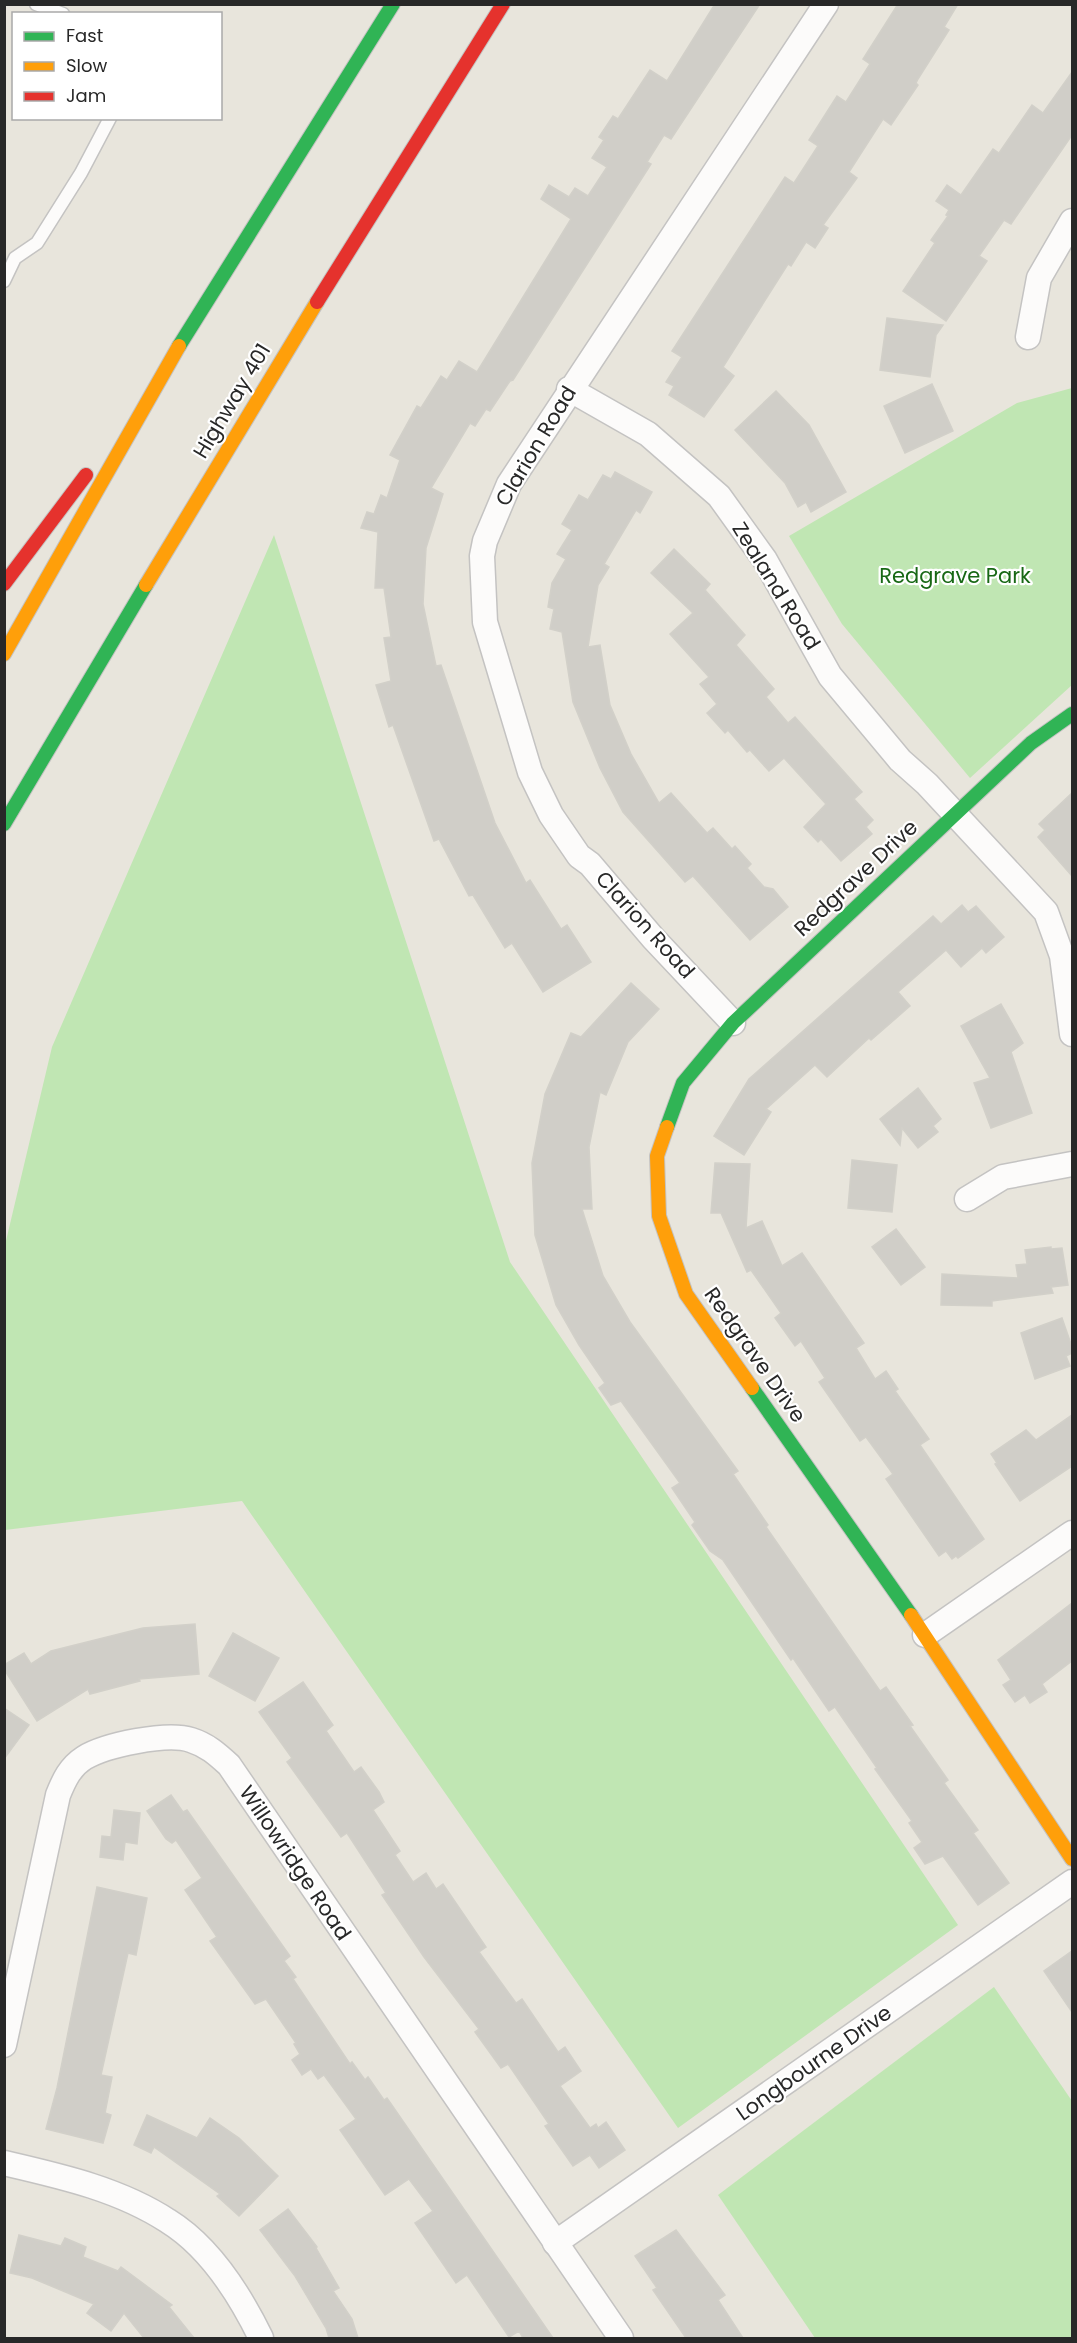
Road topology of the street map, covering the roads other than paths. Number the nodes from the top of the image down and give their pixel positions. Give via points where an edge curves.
1 (36, 4) edge
2 (393, 4) edge
3 (503, 4) edge
4 (826, 4) edge
5 (58, 12) edge
6 (109, 120) edge
7 (1072, 221) edge
8 (4, 281) edge
9 (1028, 337) dead end
10 (159, 378) junction
11 (569, 389) junction
12 (4, 584) edge
13 (4, 654) edge
14 (1072, 714) edge
15 (954, 814) junction
16 (4, 824) edge
17 (734, 1023) junction
18 (1072, 1034) edge
19 (1072, 1164) edge
20 (967, 1199) dead end
21 (1072, 1533) edge
22 (925, 1635) junction
23 (1072, 1859) edge
24 (1072, 1882) edge
25 (4, 2045) edge
26 (4, 2163) edge
27 (555, 2243) junction
28 (261, 2338) edge
29 (621, 2338) edge

1 - 5 lane
2 - 10 main road
3 - 16 main road, Highway 401 via 257,399
4 - 11 street, Clarion Road
6 - 8 lane via 37,243 15,258
7 - 9 street via 1039,278
10 - 12 main road
10 - 13 main road
11 - 15 street, Zealand Road via 648,434 719,496 765,560 830,676 900,760
11 - 17 street, Clarion Road via 509,484 485,541 485,622 530,772 551,815 579,856
14 - 15 main road, Redgrave Drive via 1031,743
15 - 17 main road, Redgrave Drive
15 - 18 street, Zealand Road via 1046,912 1062,956
17 - 22 main road, Redgrave Drive via 683,1083 657,1156 659,1216 686,1294
19 - 20 street via 1003,1177
21 - 22 street
22 - 23 main road, Redgrave Drive
24 - 27 street, Longbourne Drive
25 - 27 street, Willowridge Road via 57,1795 67,1772 102,1749 170,1737 189,1739 210,1748 229,1766
26 - 28 street via 102,2188 169,2221 208,2257 244,2304
27 - 29 street, Willowridge Road

